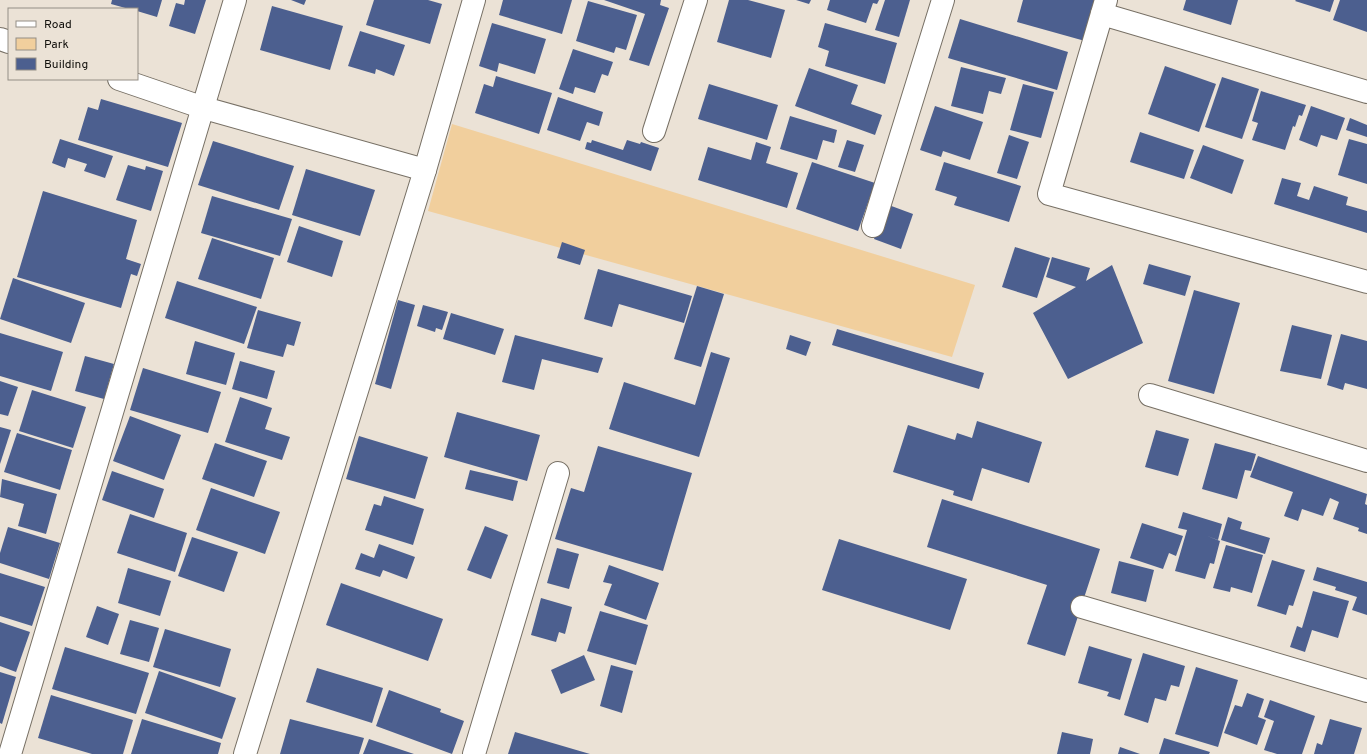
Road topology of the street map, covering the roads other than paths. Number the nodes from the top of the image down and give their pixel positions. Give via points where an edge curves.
1 (235, 0) edge
2 (474, 0) edge
3 (696, 0) edge
4 (943, 0) edge
5 (1104, 7) edge
6 (122, 80) edge
7 (1367, 92) edge
8 (204, 108) junction
9 (654, 131) dead end
10 (425, 170) junction
11 (873, 226) dead end
12 (1367, 282) edge
13 (1150, 395) dead end
14 (1367, 461) edge
15 (558, 473) dead end
16 (1082, 607) dead end
17 (1367, 691) edge
18 (10, 754) edge
19 (245, 754) edge
20 (474, 754) edge

1 - 8 street
2 - 10 street
3 - 9 street
4 - 11 street
5 - 7 street
5 - 12 street via 1049,194
6 - 8 street
8 - 10 street
8 - 18 street
10 - 19 street
13 - 14 street
15 - 20 street
16 - 17 street

